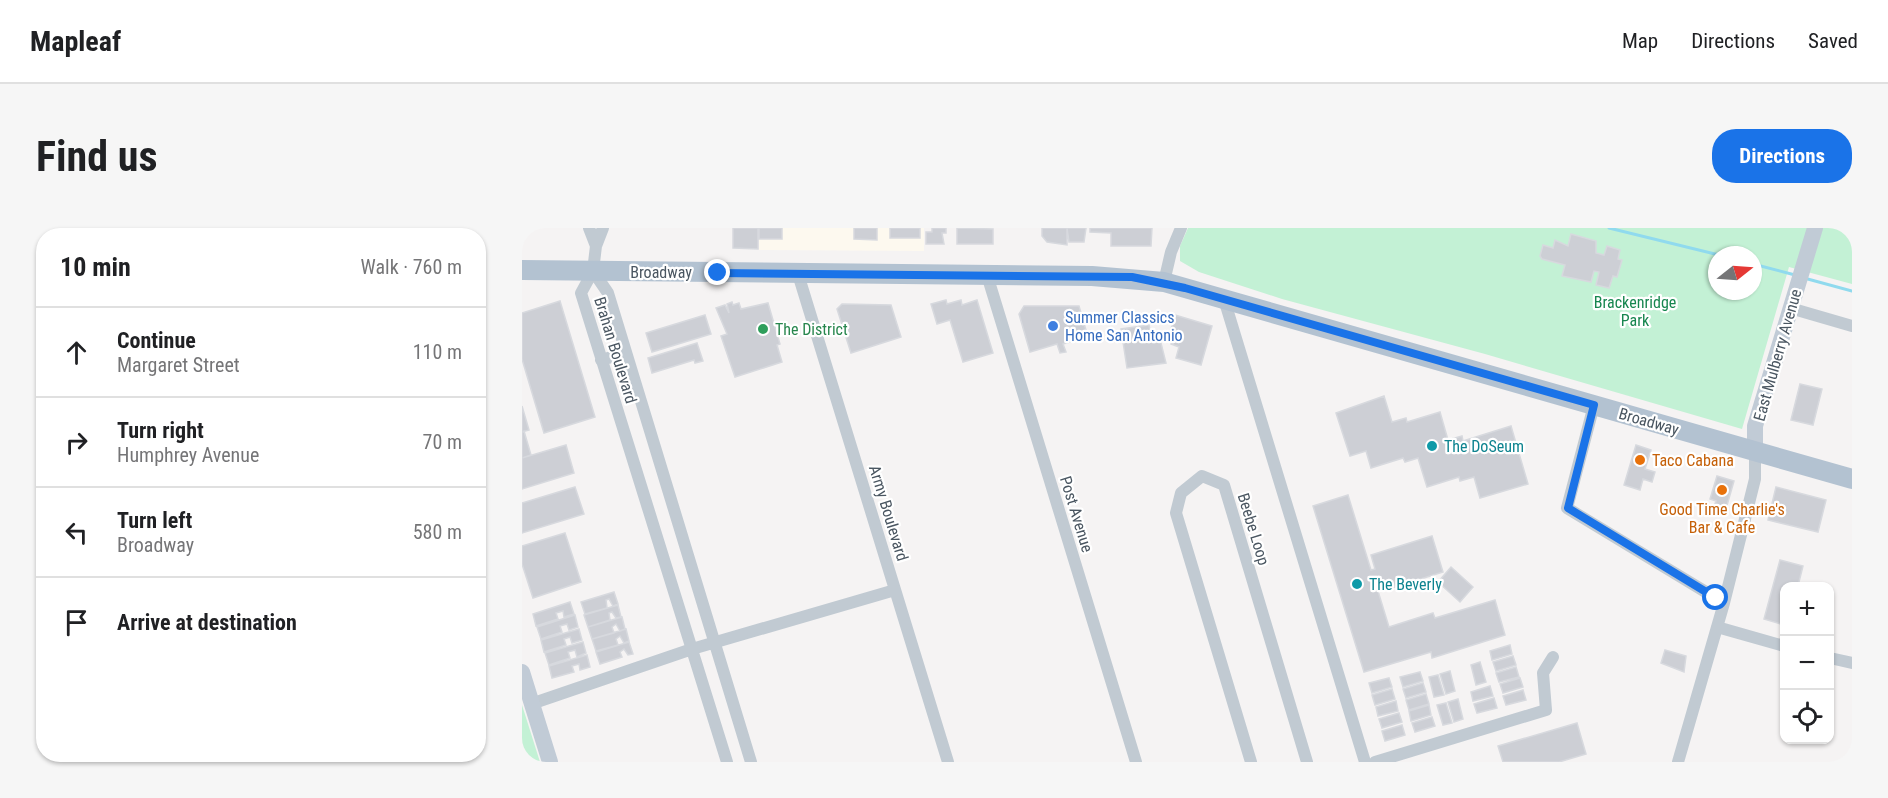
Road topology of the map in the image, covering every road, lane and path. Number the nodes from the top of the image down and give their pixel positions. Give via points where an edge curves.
1 (590, 228) edge
2 (603, 228) edge
3 (1181, 228) edge
4 (1815, 228) edge
5 (596, 246) junction
6 (522, 270) edge
7 (593, 271) junction
8 (798, 274) junction
9 (987, 275) junction
10 (1164, 282) junction
11 (1224, 299) junction
12 (1792, 301) junction
13 (1852, 326) edge
14 (626, 353) junction
15 (601, 360) junction
16 (1594, 405) junction
17 (1755, 451) junction
18 (1852, 479) edge
19 (895, 590) junction
20 (1724, 603) junction
21 (1717, 627) junction
22 (715, 642) junction
23 (1780, 645) edge
24 (692, 649) junction
25 (1553, 657) dead end
26 (1834, 659) edge
27 (1852, 663) edge
28 (522, 672) edge
29 (531, 704) junction
30 (550, 762) edge
31 (727, 762) edge
32 (751, 762) edge
33 (948, 762) edge
34 (1136, 762) edge
35 (1251, 762) edge
36 (1306, 762) edge
37 (1365, 762) edge
38 (1375, 762) edge
39 (1678, 762) edge

1 - 5 street
2 - 5 street
3 - 10 street
4 - 12 street, East Mulberry Avenue
5 - 7 street
6 - 7 main road, Broadway
7 - 8 main road, Broadway
7 - 14 street, Brahan Boulevard via 608,293
7 - 15 street, Brahan Boulevard via 581,293
8 - 9 main road, Broadway
8 - 19 street, Army Boulevard
9 - 10 main road, Broadway via 1132,277
9 - 34 street, Post Avenue
10 - 11 main road, Broadway
11 - 16 main road, Broadway
11 - 37 street
12 - 13 street
12 - 17 street, East Mulberry Avenue via 1755,426
14 - 15 street
14 - 22 street, Brahan Boulevard
15 - 24 street, Brahan Boulevard
16 - 17 main road, Broadway
16 - 20 street via 1568,508
17 - 18 main road, Broadway
17 - 20 street, East Mulberry Avenue via 1755,479
19 - 22 street
19 - 33 street, Army Boulevard
20 - 21 street, East Mulberry Avenue
21 - 23 street
21 - 39 street, East Mulberry Avenue
22 - 24 street
22 - 32 street, Brahan Boulevard
24 - 29 street
24 - 31 street, Brahan Boulevard
25 - 38 street via 1544,673 1546,710
26 - 27 street
28 - 29 street
29 - 30 street
35 - 36 street, Beebe Loop via 1176,513 1181,494 1202,476 1224,485

